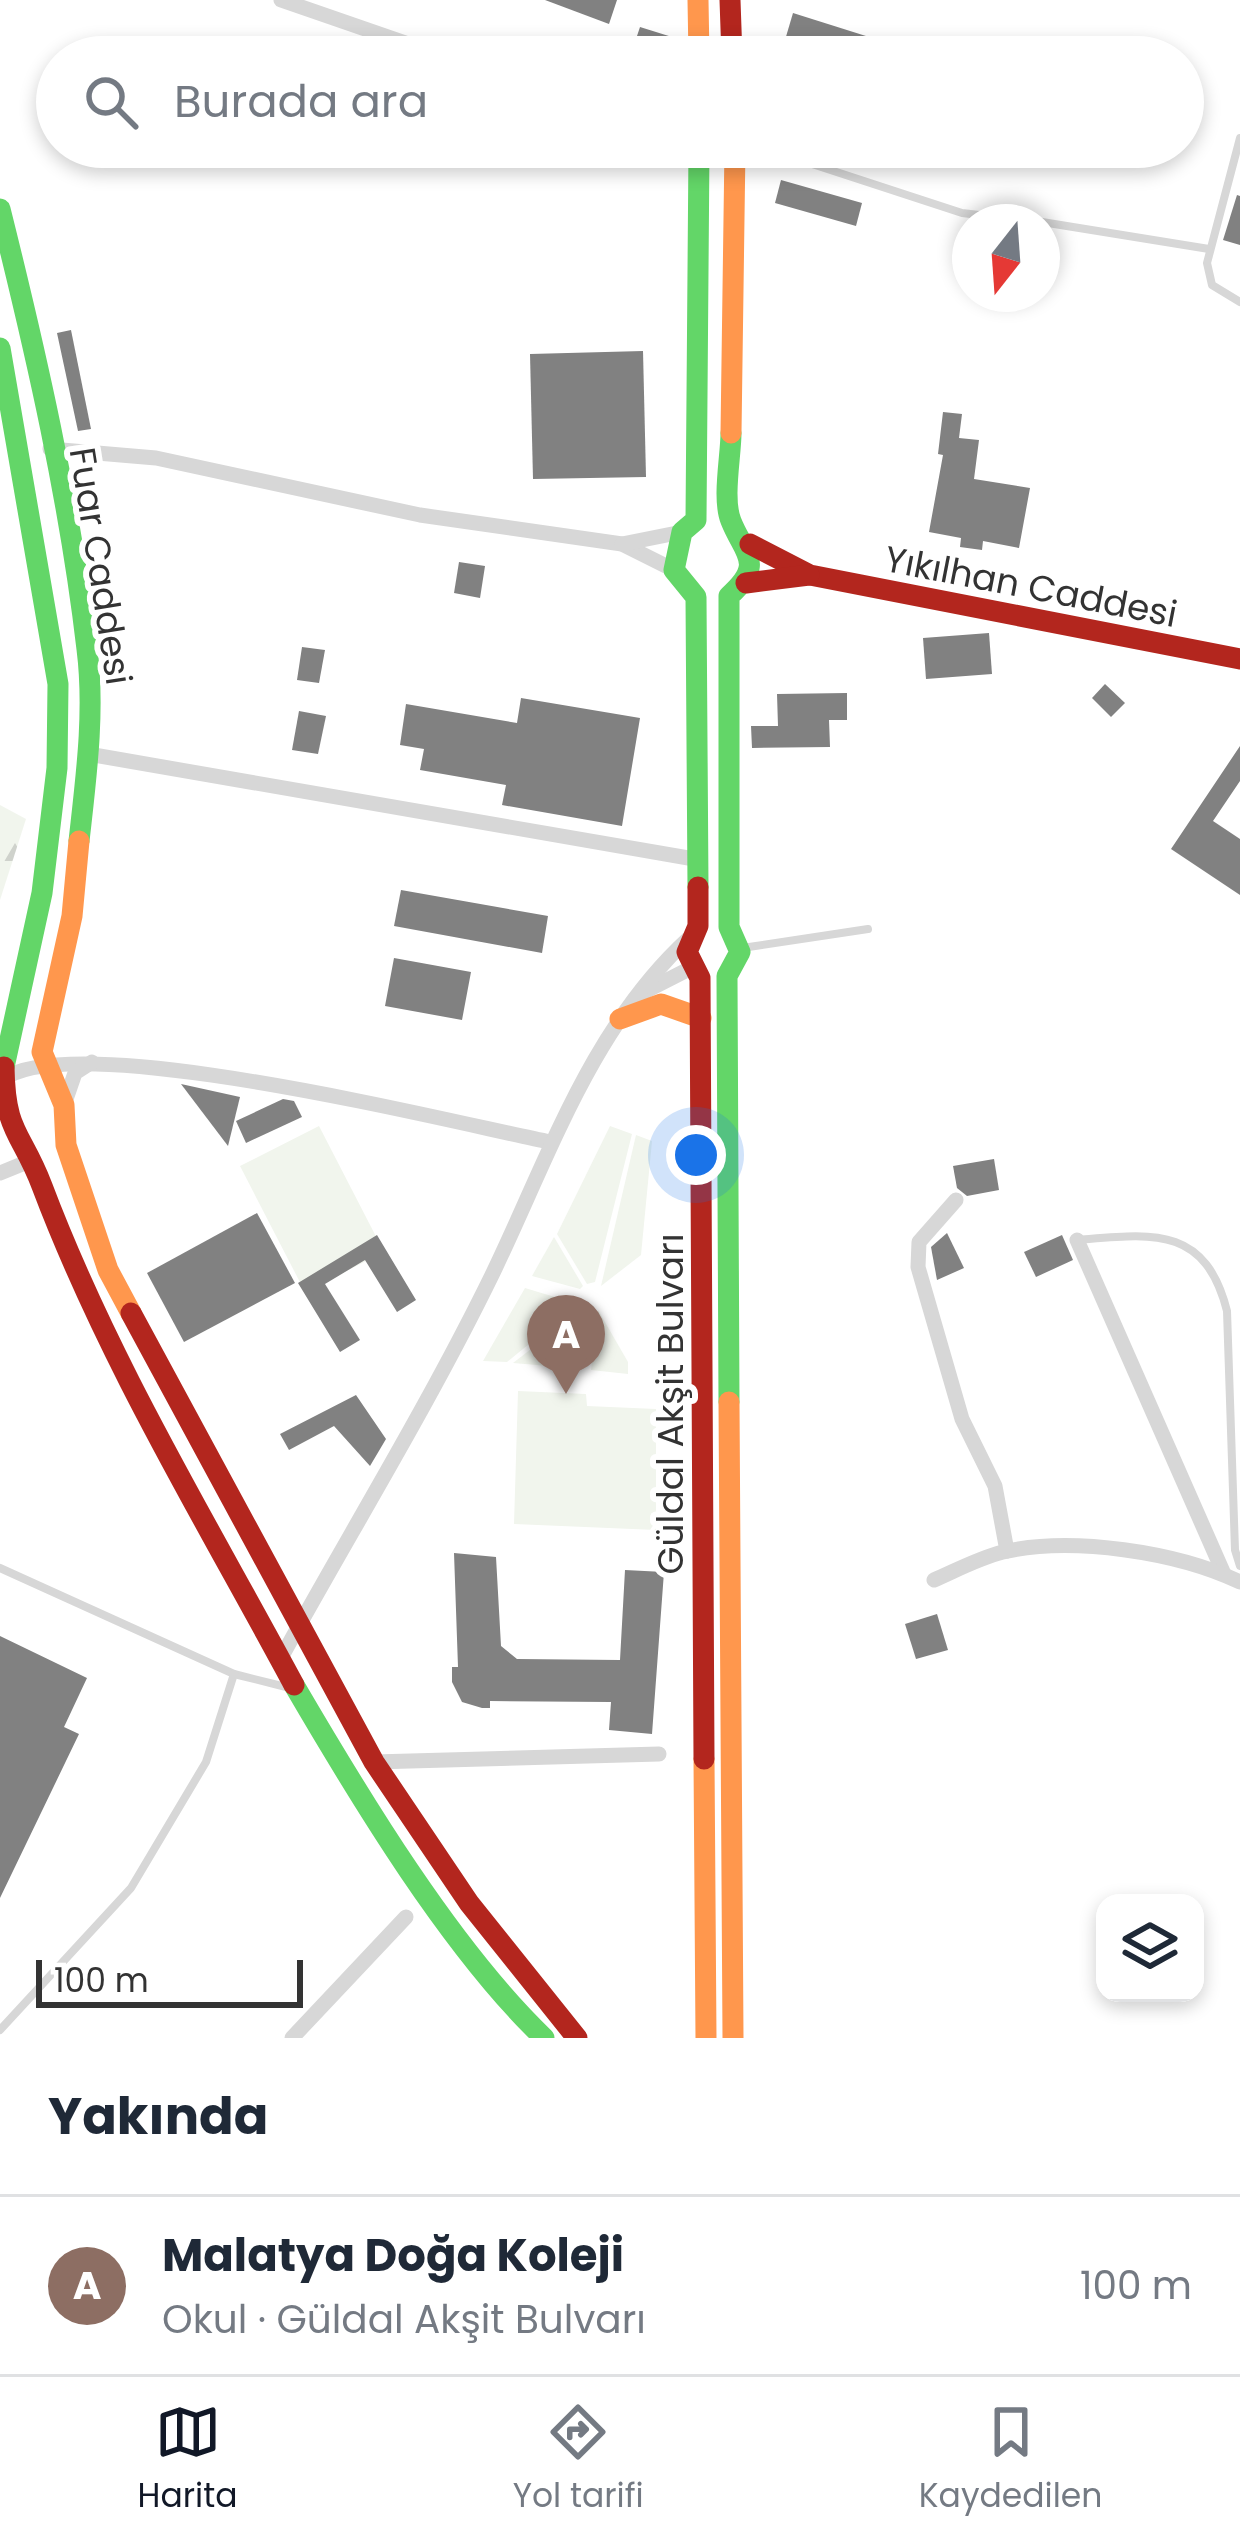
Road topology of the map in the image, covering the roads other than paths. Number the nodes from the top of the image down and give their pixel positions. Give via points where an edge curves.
1 (281, 0) edge
2 (698, 0) edge
3 (730, 0) edge
4 (385, 36) edge
5 (699, 36) edge
6 (731, 36) edge
7 (1240, 138) edge
8 (698, 168) edge
9 (735, 168) edge
10 (824, 168) edge
11 (0, 209) edge
12 (952, 210) edge
13 (1060, 225) edge
14 (1209, 249) junction
15 (1240, 302) edge
16 (0, 348) edge
17 (50, 449) junction
18 (730, 520) junction
19 (689, 526) junction
20 (622, 544) junction
21 (750, 544) junction
22 (674, 570) junction
23 (810, 575) junction
24 (737, 590) junction
25 (696, 596) junction
26 (1240, 659) edge
27 (88, 754) junction
28 (700, 860) junction
29 (729, 927) junction
30 (868, 929) dead end
31 (693, 933) junction
32 (741, 948) junction
33 (696, 973) junction
34 (727, 976) junction
35 (633, 999) junction
36 (701, 1018) junction
37 (620, 1019) junction
38 (95, 1061) junction
39 (46, 1065) junction
40 (2, 1080) edge
41 (64, 1105) junction
42 (550, 1142) junction
43 (67, 1145) junction
44 (32, 1160) junction
45 (0, 1173) edge
46 (956, 1200) dead end
47 (1077, 1240) joint
48 (1007, 1551) junction
49 (0, 1568) edge
50 (1235, 1574) edge
51 (934, 1580) dead end
52 (299, 1624) junction
53 (281, 1658) junction
54 (234, 1675) junction
55 (297, 1690) junction
56 (659, 1754) dead end
57 (374, 1762) junction
58 (406, 1917) dead end
59 (0, 2030) edge
60 (292, 2038) edge
61 (544, 2038) edge
62 (578, 2038) edge
63 (706, 2038) edge
64 (733, 2038) edge

1 - 4 street
2 - 5 street
3 - 6 street
7 - 14 lane
8 - 19 street
9 - 18 street
10 - 12 lane
11 - 17 street, Fuar Caddesi
13 - 14 lane
14 - 15 lane via 1212,285
16 - 40 street via 50,614 58,718 42,893
17 - 20 street via 156,458 421,515
17 - 27 street, Fuar Caddesi via 88,652
18 - 19 street
18 - 21 street
19 - 20 street
19 - 22 street
20 - 22 street
21 - 23 street, Yıkılhan Caddesi
21 - 24 street
22 - 25 street
23 - 24 street, Yıkılhan Caddesi
23 - 26 street, Yıkılhan Caddesi
24 - 25 street
24 - 29 street
25 - 28 street, Güldal Akşit Bulvarı
27 - 28 street
27 - 39 street, Fuar Caddesi via 72,916 42,1037
28 - 31 street, Güldal Akşit Bulvarı
29 - 31 street
29 - 32 street
30 - 32 lane
31 - 33 street, Güldal Akşit Bulvarı
31 - 35 street
32 - 34 street, Güldal Akşit Bulvarı
33 - 34 street
33 - 35 street
33 - 36 street, Güldal Akşit Bulvarı
34 - 64 street, Güldal Akşit Bulvarı
35 - 37 street
36 - 37 street via 662,1000
36 - 63 street, Güldal Akşit Bulvarı
37 - 42 street
38 - 39 street
38 - 41 street via 75,1073
38 - 42 street
39 - 40 street
39 - 41 street, Fuar Caddesi
40 - 44 street via 11,1134
41 - 43 street, Fuar Caddesi
42 - 52 street via 491,1276
43 - 44 street via 52,1161
43 - 52 street, Fuar Caddesi via 108,1270
44 - 45 street
44 - 53 street via 84,1297
46 - 48 street via 927,1229 918,1267 962,1419 995,1486
47 - 50 street
47 - 50 lane via 1154,1233 1206,1261 1219,1279 1227,1311
48 - 50 street via 1147,1551
48 - 51 street
49 - 54 lane
52 - 53 street
52 - 57 street, Fuar Caddesi
53 - 55 street
54 - 55 lane
54 - 59 lane via 206,1762 131,1888
55 - 61 street via 426,1890
56 - 57 street
57 - 62 street, Fuar Caddesi via 469,1903
58 - 60 street

